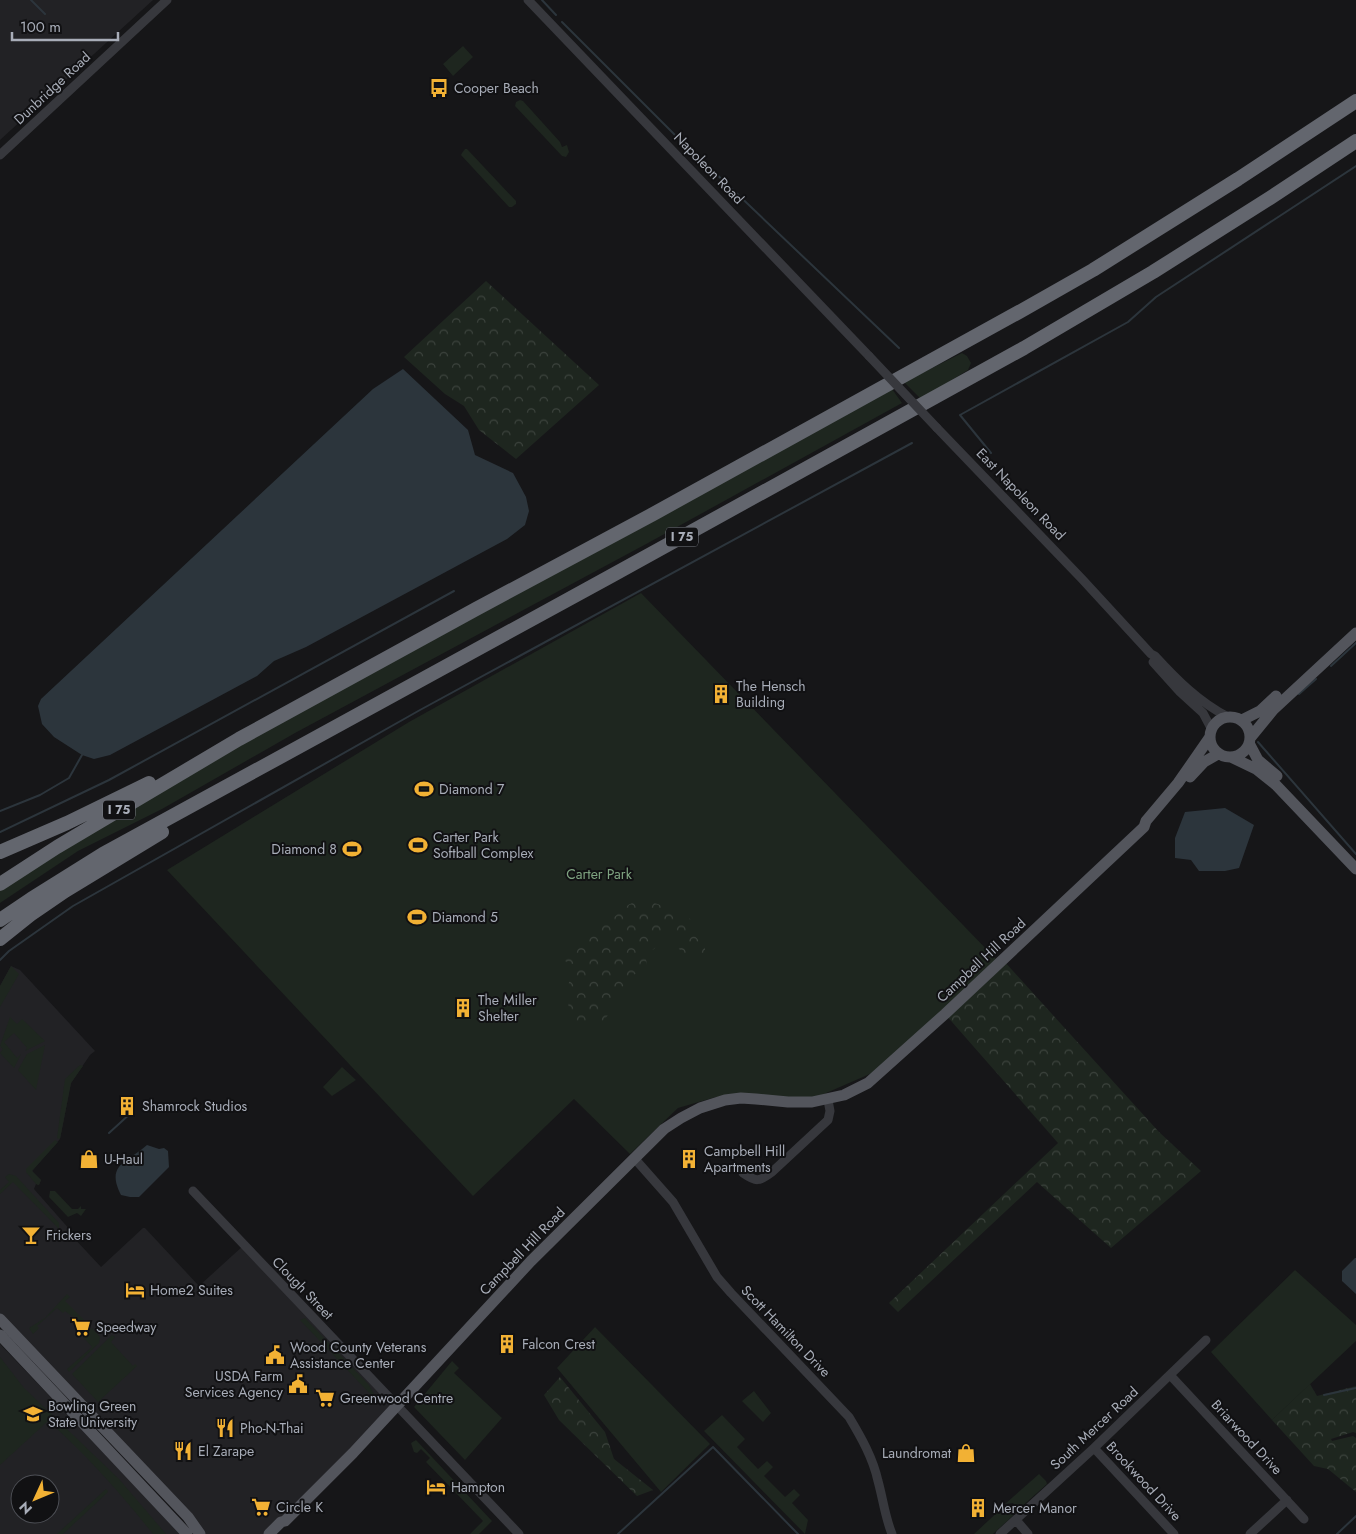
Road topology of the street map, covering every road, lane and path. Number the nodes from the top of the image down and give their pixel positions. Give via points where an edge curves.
1 (167, 0) edge
2 (528, 0) edge
3 (1356, 101) edge
4 (1356, 141) edge
5 (0, 155) edge
6 (868, 356) joint
7 (1356, 633) edge
8 (1151, 654) junction
9 (1307, 677) junction
10 (1228, 716) junction
11 (1242, 720) junction
12 (1211, 733) junction
13 (239, 739) junction
14 (1250, 740) junction
15 (1218, 754) junction
16 (1231, 757) junction
17 (254, 771) junction
18 (1302, 811) junction
19 (1144, 827) junction
20 (0, 852) edge
21 (1356, 869) edge
22 (0, 884) edge
23 (0, 920) edge
24 (0, 939) edge
25 (828, 1100) junction
26 (635, 1159) junction
27 (743, 1172) dead end
28 (193, 1191) dead end
29 (0, 1319) edge
30 (0, 1335) edge
31 (1206, 1340) dead end
32 (1170, 1375) junction
33 (397, 1406) junction
34 (1094, 1448) junction
35 (1287, 1500) junction
36 (1304, 1519) dead end
37 (1016, 1520) junction
38 (285, 1521) junction
39 (187, 1534) edge
40 (200, 1534) edge
41 (269, 1534) edge
42 (275, 1534) edge
43 (519, 1534) edge
44 (892, 1534) edge
45 (1000, 1534) edge
46 (1028, 1534) edge
47 (1174, 1534) edge
48 (1250, 1534) edge

1 - 5 street, Dunbridge Road
2 - 6 street, Napoleon Road
3 - 13 highway, I 75 via 1157,231 1044,298
4 - 17 highway, I 75 via 1153,272 1024,348
6 - 8 street, East Napoleon Road, bridge
7 - 9 main road
8 - 10 street, East Napoleon Road via 1188,690
8 - 12 street, East Napoleon Road via 1169,681 1203,713
9 - 11 main road
9 - 14 main road via 1273,710
10 - 11 main road
10 - 12 main road via 1217,723
11 - 14 main road via 1249,728
12 - 15 main road via 1212,747
12 - 19 main road, Campbell Hill Road
13 - 20 highway
13 - 22 highway, I 75
14 - 16 main road via 1242,753
14 - 18 main road via 1258,760 1292,792
15 - 16 main road
15 - 19 main road, Campbell Hill Road via 1200,766 1150,825
16 - 18 main road via 1265,776
17 - 23 highway, I 75 via 103,854
17 - 24 highway via 189,816 65,891
18 - 21 main road
19 - 25 main road, Campbell Hill Road via 868,1083
25 - 26 main road, Campbell Hill Road via 805,1103 740,1098 710,1104 664,1129
25 - 27 street via 828,1120 764,1179 756,1181
26 - 33 main road, Campbell Hill Road via 531,1261
26 - 44 street, Scott Hamilton Drive via 673,1202 717,1277 730,1293 849,1417 871,1458
28 - 33 street, Clough Street
29 - 40 main road via 188,1517
30 - 39 main road
31 - 32 street, South Mercer Road
32 - 34 street, South Mercer Road
32 - 35 street, Briarwood Drive
33 - 38 main road, Campbell Hill Road
33 - 43 street, Clough Street
34 - 37 street, South Mercer Road
34 - 47 street, Brookwood Drive
35 - 36 street, Briarwood Drive
35 - 48 street
37 - 45 street, South Mercer Road
37 - 46 street
38 - 41 main road, Campbell Hill Road
38 - 42 main road, Campbell Hill Road

